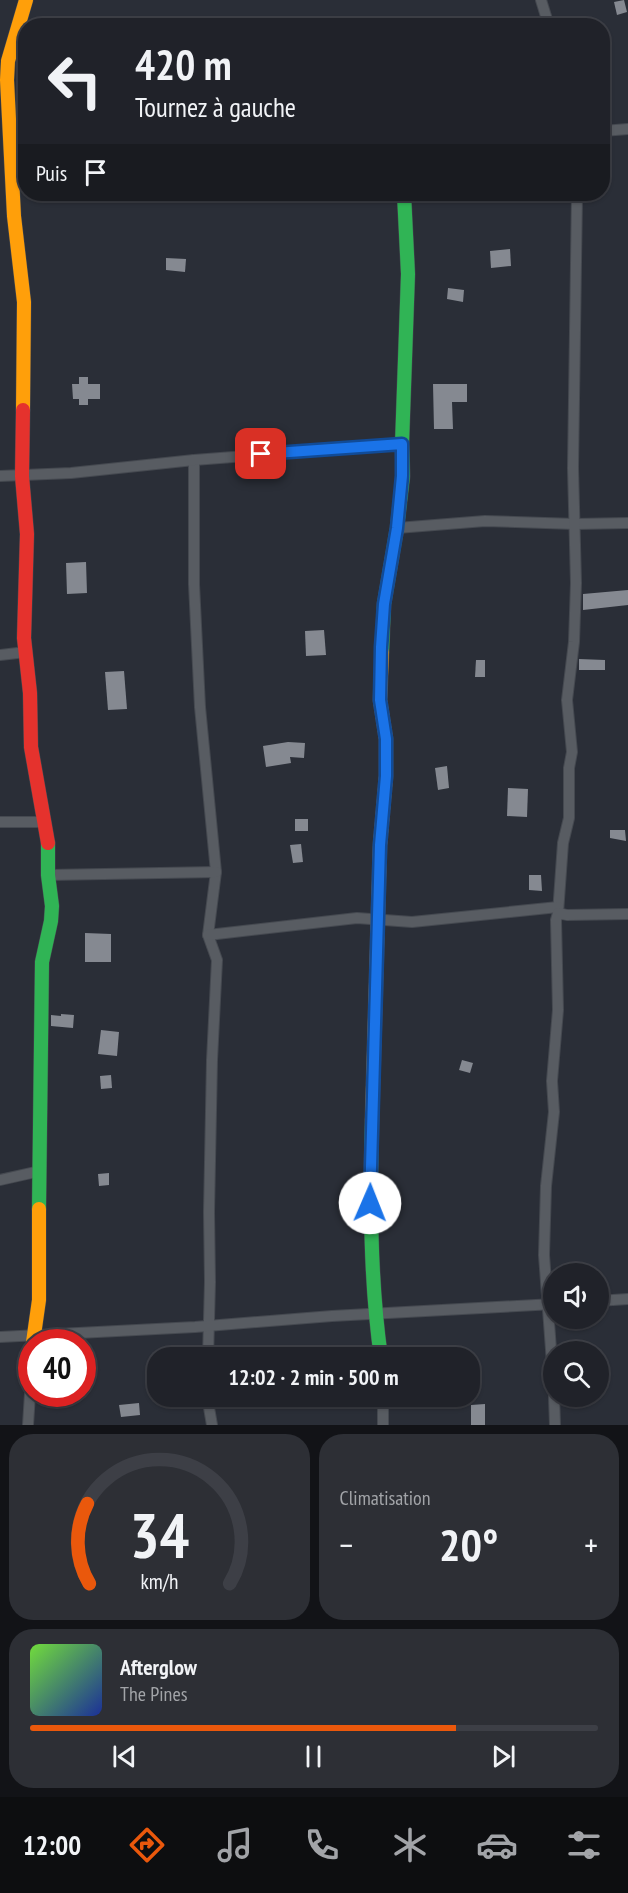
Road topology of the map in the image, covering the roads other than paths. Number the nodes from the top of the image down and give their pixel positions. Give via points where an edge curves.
1 (26, 0) edge
2 (541, 0) edge
3 (21, 18) edge
4 (547, 18) edge
5 (18, 27) edge
6 (628, 129) edge
7 (610, 130) edge
8 (404, 201) edge
9 (577, 201) edge
10 (402, 444) junction
11 (194, 460) junction
12 (0, 476) edge
13 (22, 476) junction
14 (628, 523) edge
15 (575, 524) junction
16 (397, 528) junction
17 (26, 652) junction
18 (0, 655) edge
19 (0, 822) edge
20 (45, 822) junction
21 (216, 872) junction
22 (48, 875) junction
23 (558, 910) junction
24 (628, 914) edge
25 (378, 919) junction
26 (208, 935) junction
27 (40, 1171) junction
28 (0, 1180) edge
29 (545, 1263) edge
30 (628, 1299) edge
31 (609, 1300) edge
32 (543, 1304) edge
33 (375, 1314) junction
34 (208, 1326) junction
35 (35, 1329) edge
36 (96, 1334) edge
37 (0, 1337) edge
38 (18, 1338) edge
39 (208, 1347) edge
40 (380, 1347) edge
41 (29, 1407) edge
42 (209, 1407) edge
43 (383, 1407) edge
44 (554, 1407) edge
45 (28, 1425) edge
46 (212, 1425) edge
47 (383, 1425) edge
48 (555, 1425) edge

1 - 3 street
2 - 4 street
5 - 13 street via 7,80 14,216 24,302
6 - 7 street
8 - 10 street via 408,274
9 - 15 street
10 - 11 street
10 - 16 street
11 - 13 street
11 - 21 street via 194,584 200,707
12 - 13 street
13 - 17 street via 27,534
14 - 15 street
15 - 16 street via 485,520
15 - 23 street via 575,621 567,700 572,752
16 - 25 street via 381,647 380,700 386,776
17 - 18 street
17 - 20 street via 31,747
19 - 20 street
20 - 22 street
21 - 22 street
21 - 26 street
22 - 27 street via 52,914 42,962
23 - 24 street via 567,915
23 - 25 street via 412,922
23 - 29 street via 558,1010
25 - 26 street
25 - 33 street via 370,1203
26 - 34 street via 217,960
27 - 28 street
27 - 35 street
30 - 31 street
32 - 33 street
33 - 34 street
33 - 40 street
34 - 36 street
34 - 39 street
37 - 38 street
41 - 45 street
42 - 46 street
43 - 47 street
44 - 48 street

